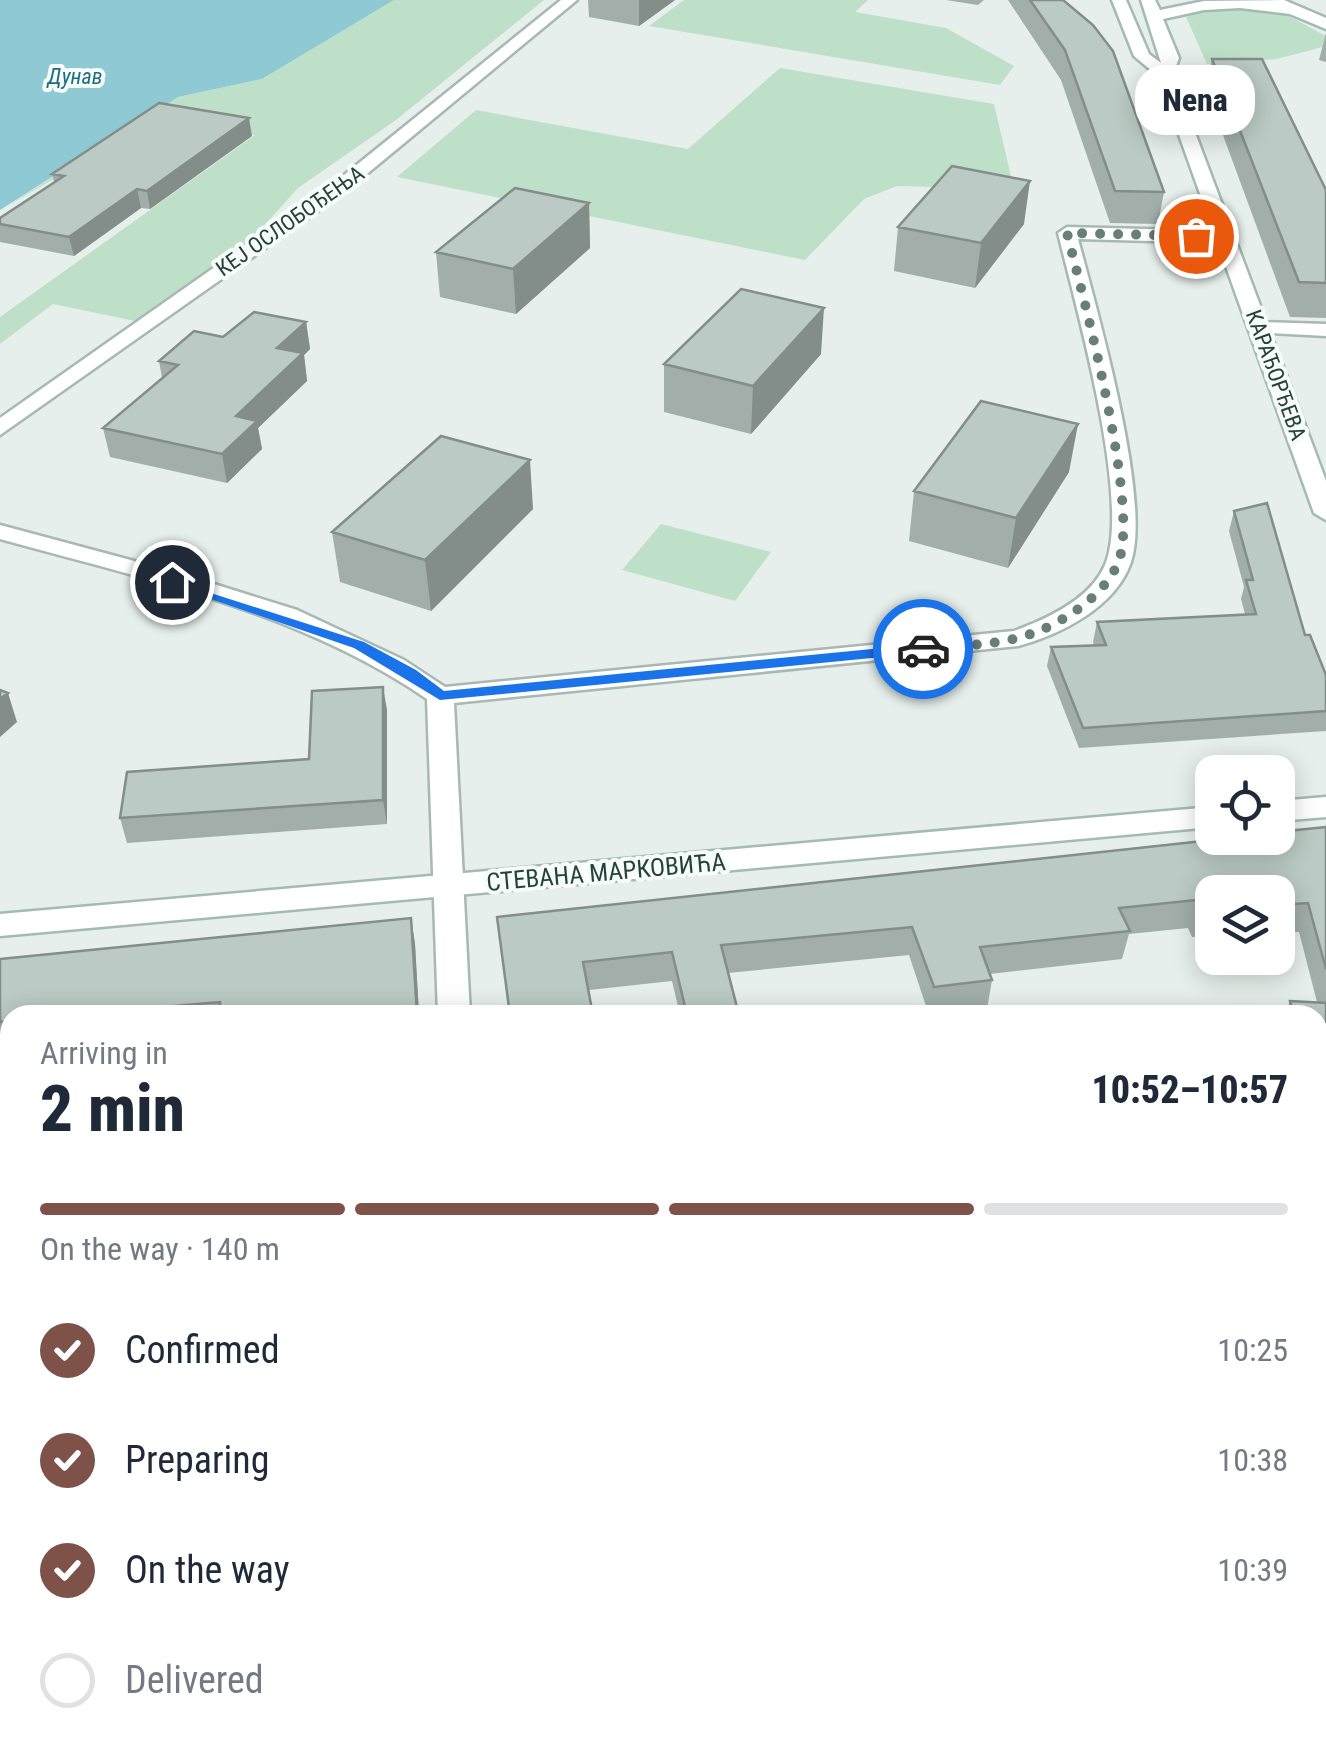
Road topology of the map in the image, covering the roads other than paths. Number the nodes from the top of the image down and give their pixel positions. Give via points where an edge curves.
1 (570, 0) edge
2 (1119, 0) edge
3 (1148, 0) edge
4 (1271, 0) edge
5 (1294, 10) junction
6 (1152, 18) junction
7 (1326, 24) edge
8 (1165, 74) junction
9 (1224, 236) junction
10 (1260, 328) junction
11 (1326, 330) edge
12 (0, 428) edge
13 (1326, 514) edge
14 (0, 532) edge
15 (440, 696) junction
16 (1326, 806) edge
17 (1295, 809) edge
18 (1195, 819) edge
19 (445, 887) junction
20 (0, 925) edge
21 (453, 1005) edge

1 - 12 street, КЕЈ ОСЛОБОЂЕЊА via 368,166
2 - 8 street via 1142,56
3 - 6 street
4 - 5 street
5 - 6 street via 1203,3
5 - 7 street
6 - 8 street via 1171,58
8 - 9 street, КАРАЂОРЂЕВА
9 - 10 street, КАРАЂОРЂЕВА
9 - 15 street via 1067,233 1113,442 1122,542 1106,582 1060,620 1018,638
10 - 11 street
10 - 13 street, КАРАЂОРЂЕВА
14 - 15 street via 287,618 390,660
15 - 19 street
16 - 17 street
18 - 19 street, СТЕВАНА МАРКОВИЋА
19 - 20 street, СТЕВАНА МАРКОВИЋА
19 - 21 street

